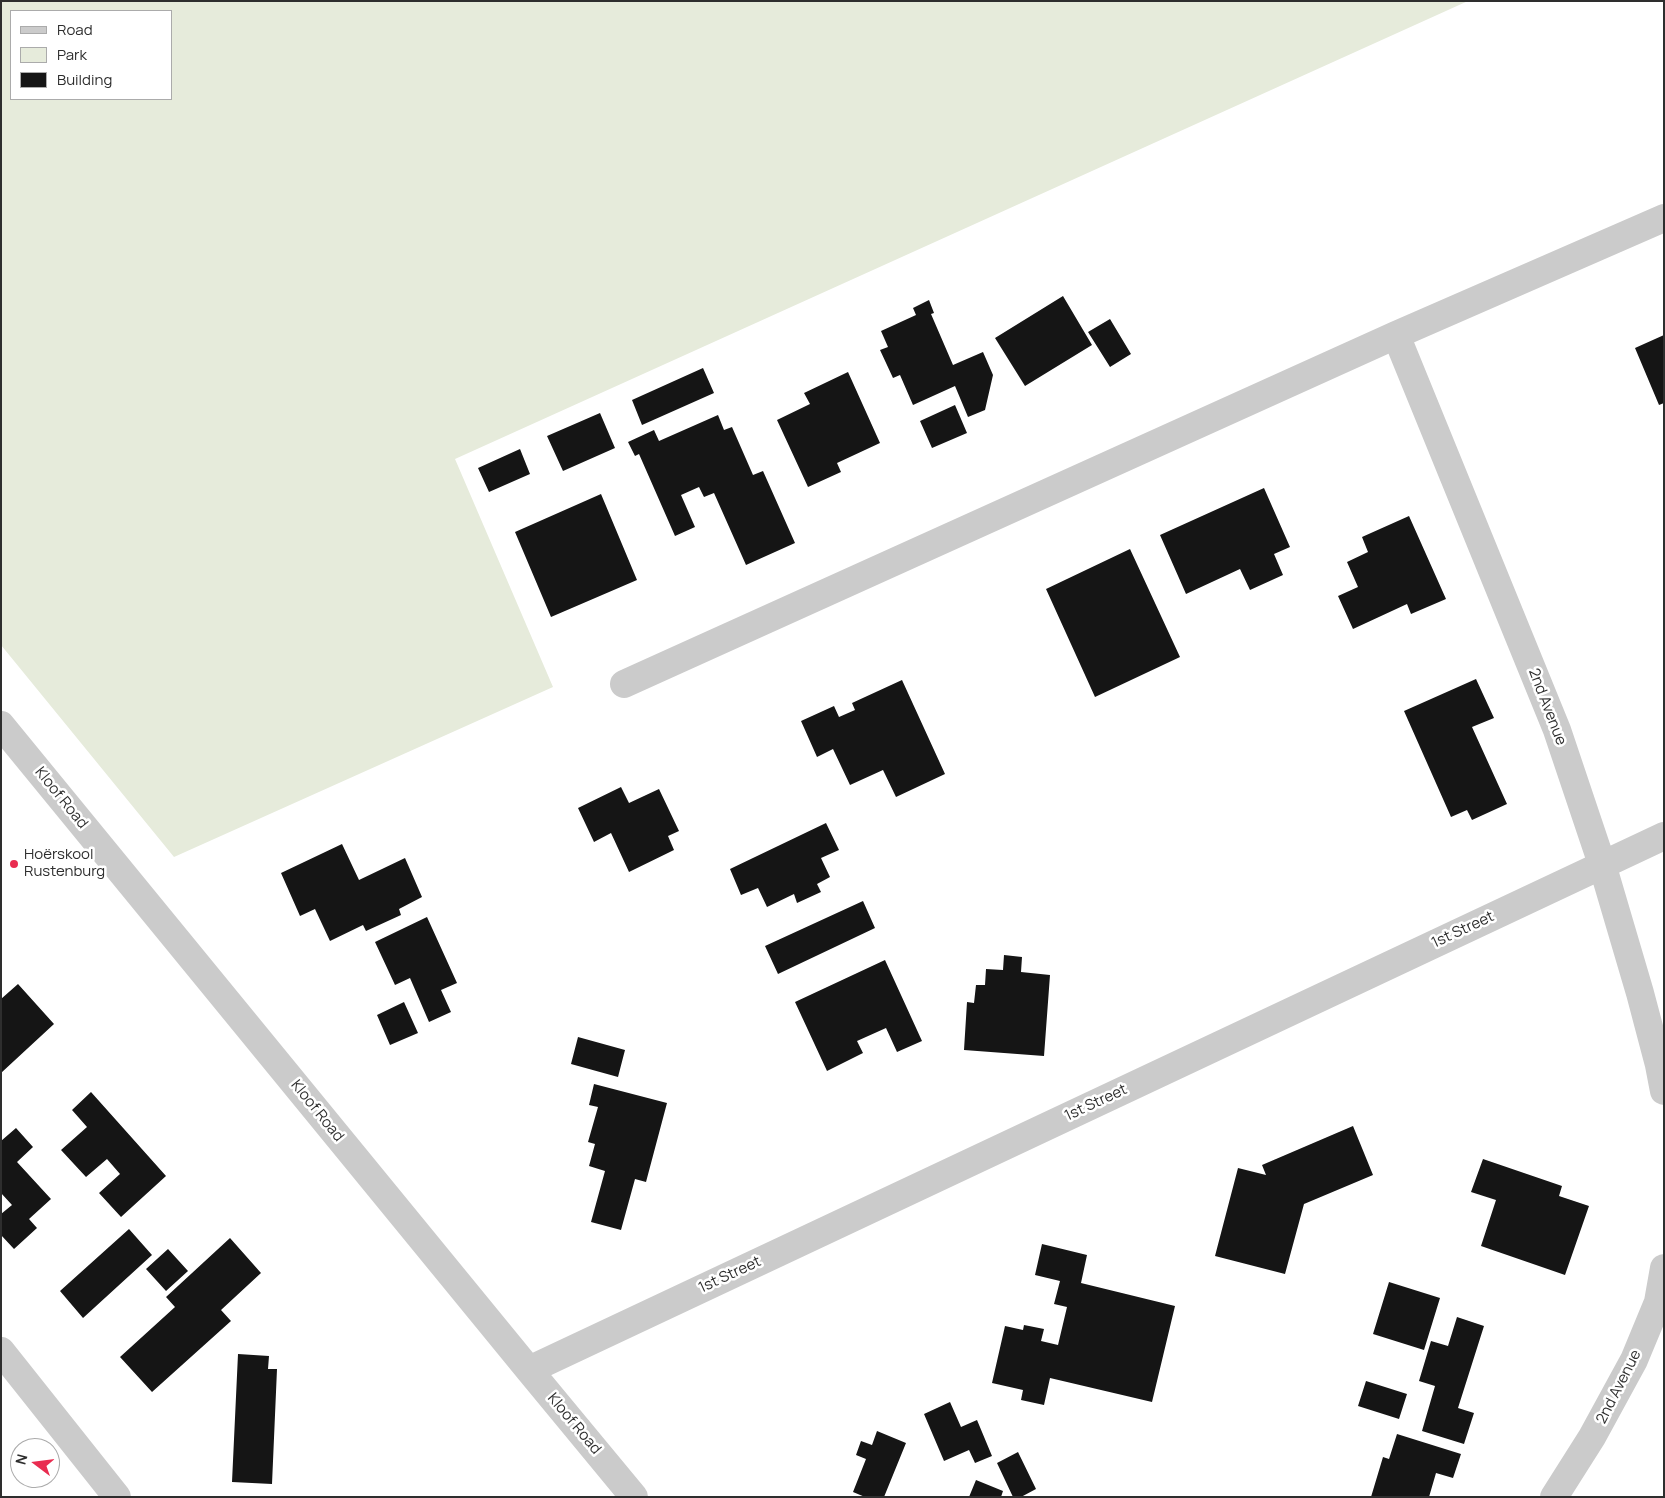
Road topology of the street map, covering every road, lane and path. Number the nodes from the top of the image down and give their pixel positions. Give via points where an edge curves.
1 (1664, 218) edge
2 (1396, 334) junction
3 (624, 684) dead end
4 (1, 725) edge
5 (1664, 836) edge
6 (1602, 864) junction
7 (1664, 1091) edge
8 (1664, 1268) edge
9 (1, 1351) edge
10 (528, 1370) junction
11 (117, 1497) edge
12 (634, 1497) edge
13 (1554, 1497) edge

1 - 2 street
2 - 3 street
2 - 6 street, 2nd Avenue via 1557,730
4 - 10 street, Kloof Road
5 - 6 street, 1st Street
6 - 7 street, 2nd Avenue via 1640,993
6 - 10 street, 1st Street
8 - 13 street, 2nd Avenue via 1658,1302 1634,1360 1592,1437
9 - 11 street
10 - 12 street, Kloof Road

